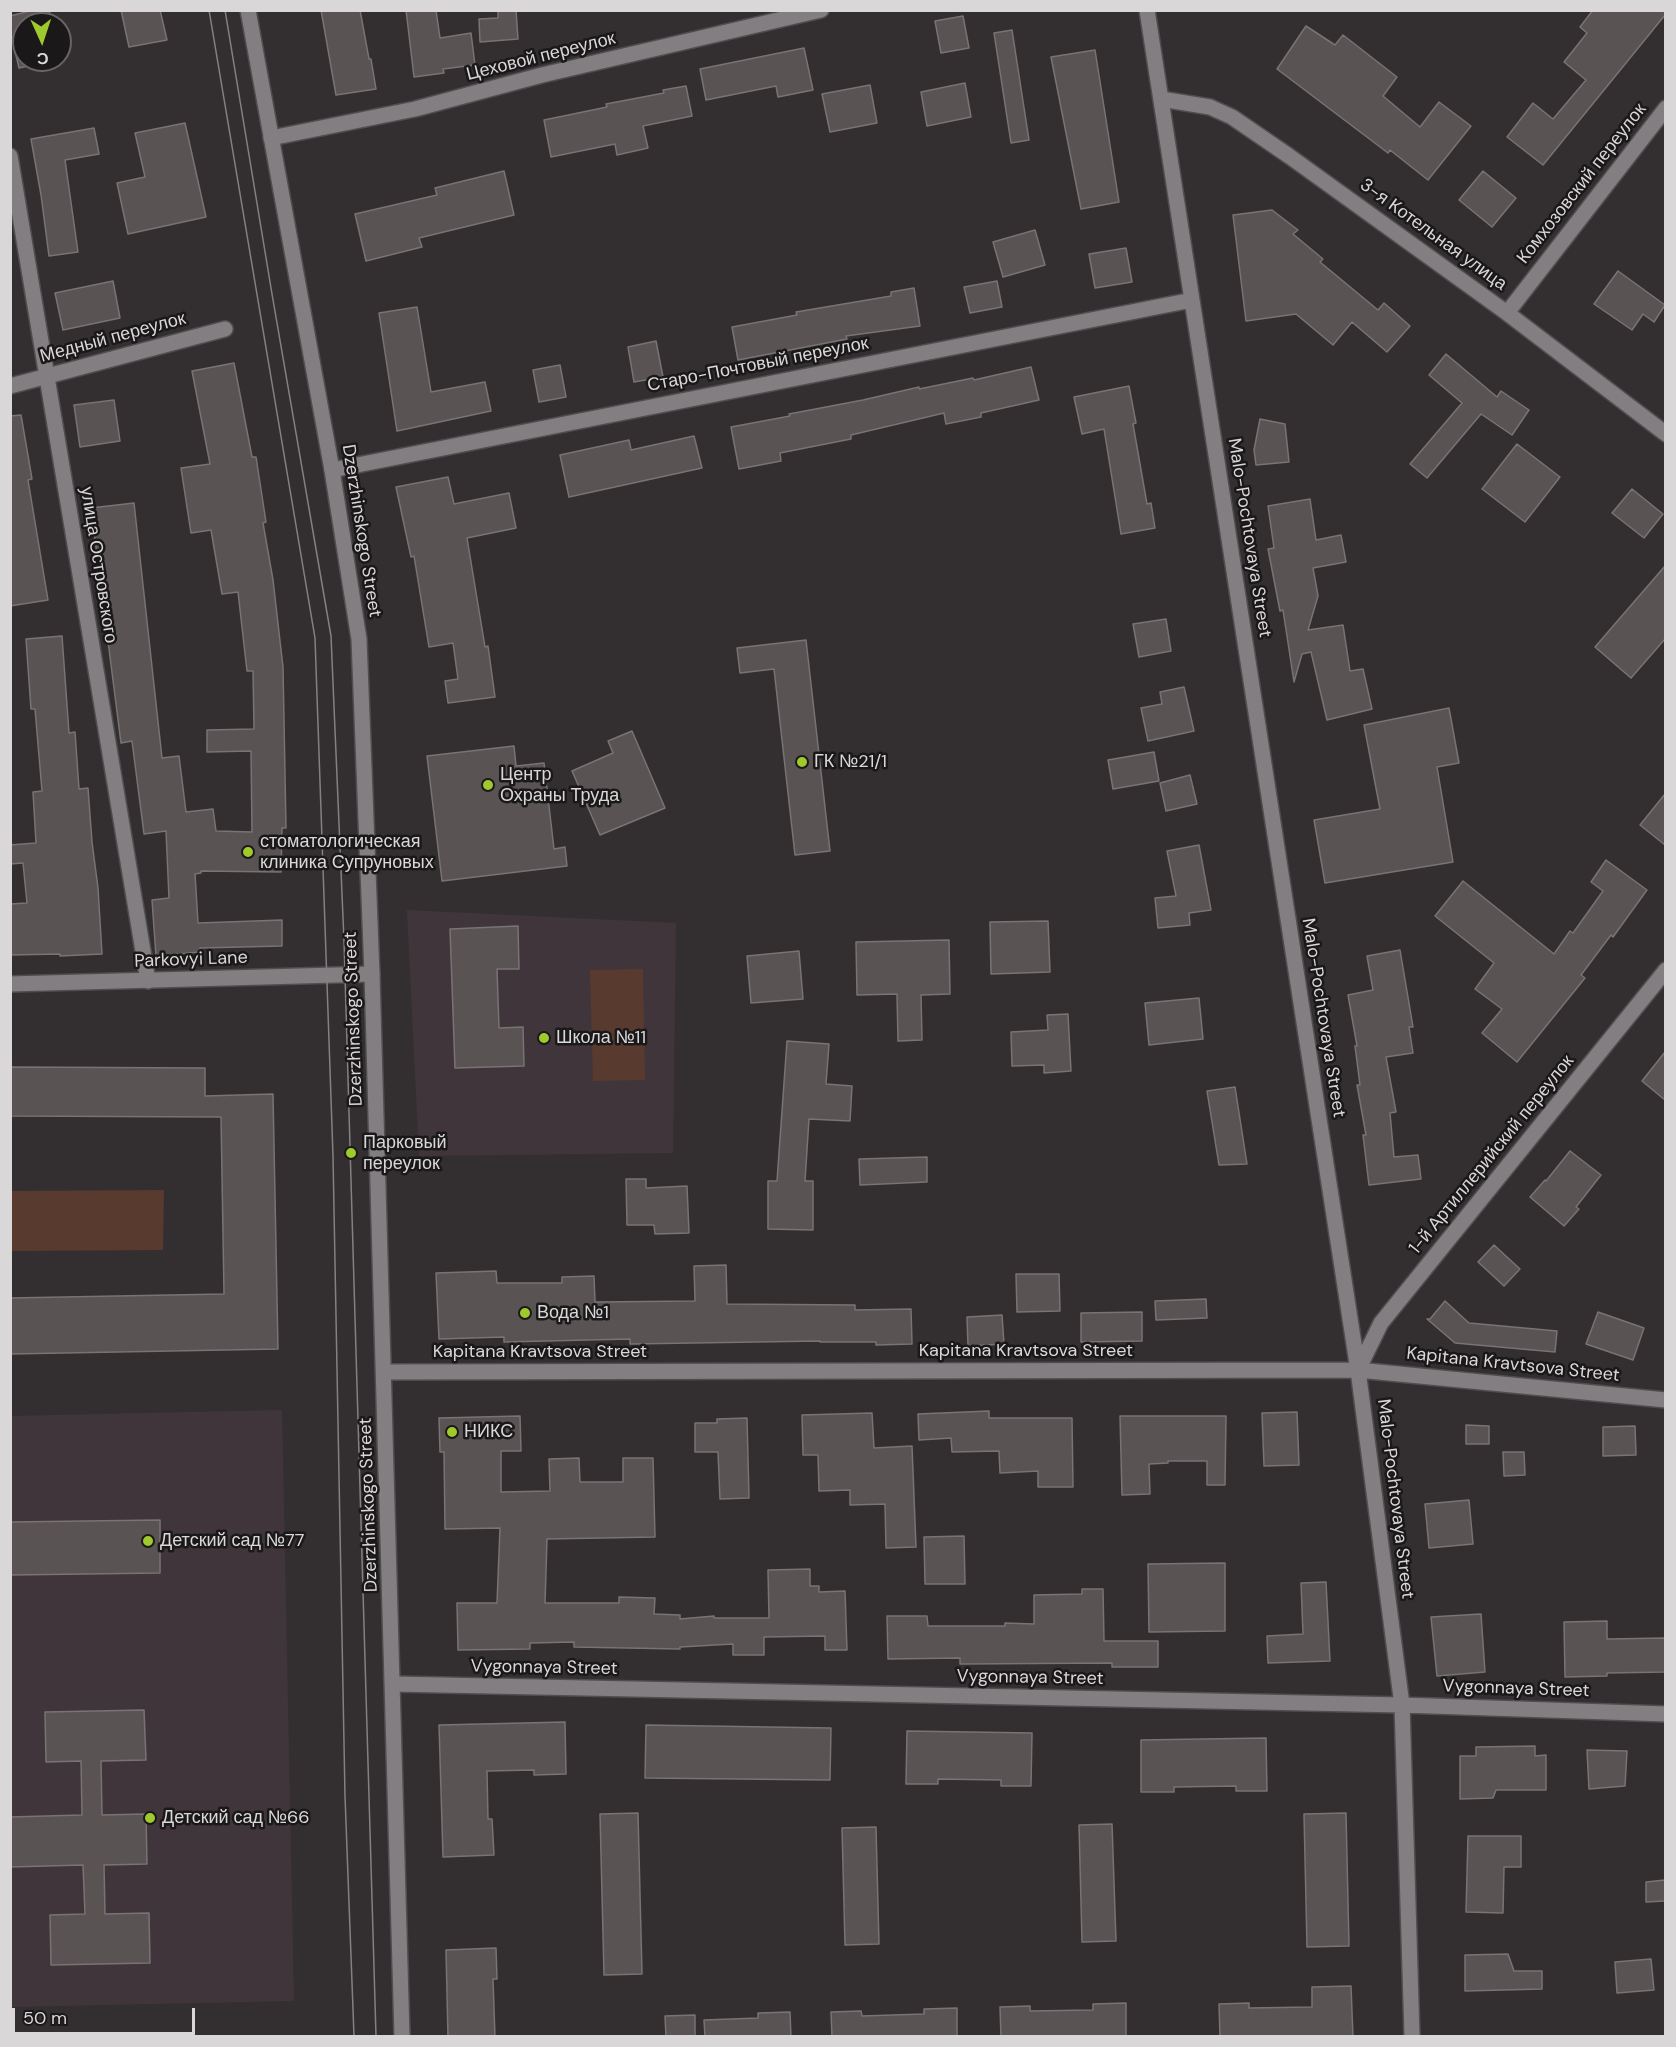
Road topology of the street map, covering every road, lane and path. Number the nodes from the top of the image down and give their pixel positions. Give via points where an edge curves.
1 (248, 10) edge
2 (820, 10) edge
3 (1147, 10) edge
4 (789, 14) edge
5 (1161, 99) junction
6 (1665, 108) edge
7 (271, 138) junction
8 (10, 156) edge
9 (1192, 300) junction
10 (1508, 313) junction
11 (225, 329) dead end
12 (47, 376) junction
13 (10, 386) edge
14 (1665, 434) edge
15 (332, 470) junction
16 (1665, 970) edge
17 (372, 974) junction
18 (148, 981) junction
19 (10, 984) edge
20 (1358, 1370) junction
21 (384, 1372) junction
22 (1665, 1400) edge
23 (393, 1684) junction
24 (1402, 1705) junction
25 (1665, 1714) edge
26 (402, 2037) edge
27 (1412, 2037) edge

1 - 7 street, Dzerzhinskogo Street
2 - 4 street, Цеховой переулок
3 - 5 street, Malo-Pochtovaya Street
4 - 7 street, Цеховой переулок via 415,109
5 - 9 street, Malo-Pochtovaya Street
5 - 10 street, 3-я Котельная улица via 1210,107 1232,117
6 - 10 street, Комхозовский переулок
7 - 15 street, Dzerzhinskogo Street
8 - 12 street, улица Островского
9 - 15 street, Старо-Почтовый переулок
9 - 20 street, Malo-Pochtovaya Street
10 - 14 street, 3-я Котельная улица
11 - 12 street, Медный переулок
12 - 13 street, Медный переулок
12 - 18 street, улица Островского
15 - 17 street, Dzerzhinskogo Street via 359,639
16 - 20 street, 1-й Артиллерийский переулок via 1381,1323
17 - 18 street, Parkovyi Lane
17 - 21 street, Dzerzhinskogo Street
18 - 19 street, Parkovyi Lane
20 - 21 street, Kapitana Kravtsova Street
20 - 22 street, Kapitana Kravtsova Street
20 - 24 street, Malo-Pochtovaya Street
21 - 23 street, Dzerzhinskogo Street
23 - 24 street, Vygonnaya Street
23 - 26 street, Dzerzhinskogo Street
24 - 25 street, Vygonnaya Street
24 - 27 street, Malo-Pochtovaya Street

